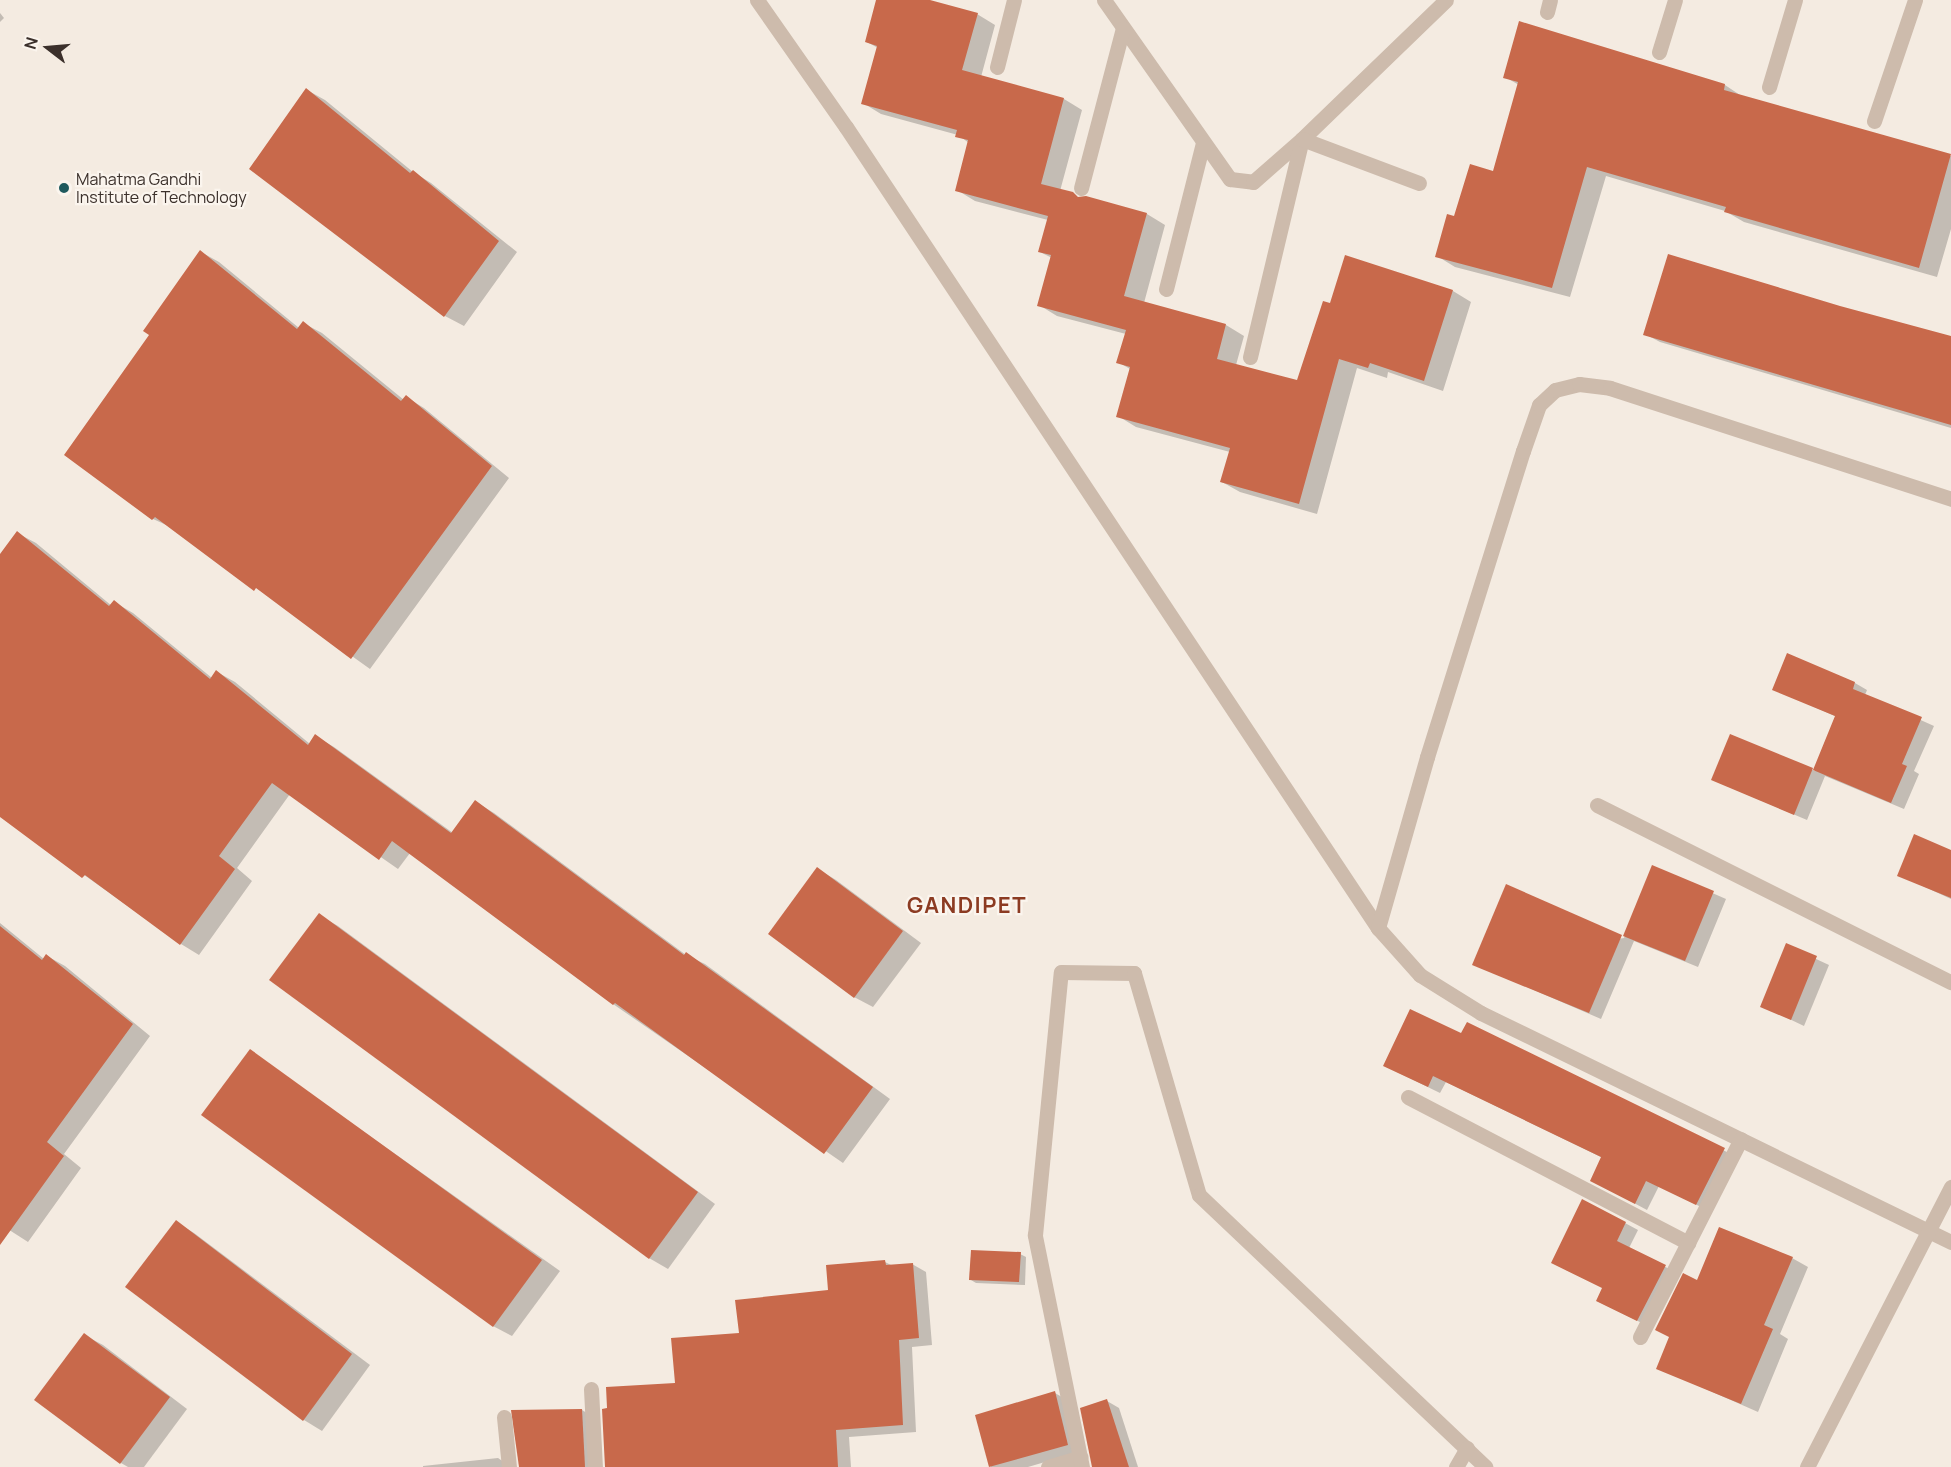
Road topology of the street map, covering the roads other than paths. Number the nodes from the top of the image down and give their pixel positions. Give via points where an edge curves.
1 (757, 0) edge
2 (1014, 0) edge
3 (1104, 0) edge
4 (1446, 0) edge
5 (1675, 0) edge
6 (1795, 0) edge
7 (1915, 0) edge
8 (1123, 28) junction
9 (1659, 52) dead end
10 (997, 67) dead end
11 (1769, 87) dead end
12 (1874, 120) dead end
13 (1302, 139) junction
14 (1203, 142) junction
15 (1419, 183) dead end
16 (1081, 188) dead end
17 (1166, 289) dead end
18 (1250, 357) dead end
19 (1951, 499) edge
20 (1597, 805) dead end
21 (1378, 928) junction
22 (1951, 982) edge
23 (1408, 1097) dead end
24 (1741, 1139) junction
25 (1951, 1187) edge
26 (1929, 1229) junction
27 (1951, 1242) edge
28 (1688, 1244) junction
29 (1640, 1337) dead end
30 (591, 1389) dead end
31 (504, 1417) dead end
32 (1467, 1448) junction
33 (1081, 1462) edge
34 (510, 1467) edge
35 (595, 1467) edge
36 (1048, 1467) edge
37 (1456, 1467) edge
38 (1486, 1467) edge
39 (1807, 1467) edge

1 - 21 street via 846,127
2 - 10 street
3 - 8 street
4 - 13 street
5 - 9 street
6 - 11 street
7 - 12 street
8 - 14 street
8 - 16 street
13 - 14 street via 1253,182 1230,179
13 - 15 street
13 - 18 street
14 - 17 street
19 - 21 street via 1610,388 1579,384 1555,390 1539,405 1523,450
20 - 22 street
21 - 24 street via 1420,975 1481,1013
23 - 28 street
24 - 26 street
24 - 28 street
25 - 26 street
26 - 27 street
26 - 39 street
28 - 29 street
30 - 35 street
31 - 34 street
32 - 33 street via 1199,1195 1134,973 1061,972 1035,1235
32 - 37 street
32 - 38 street
33 - 36 street

